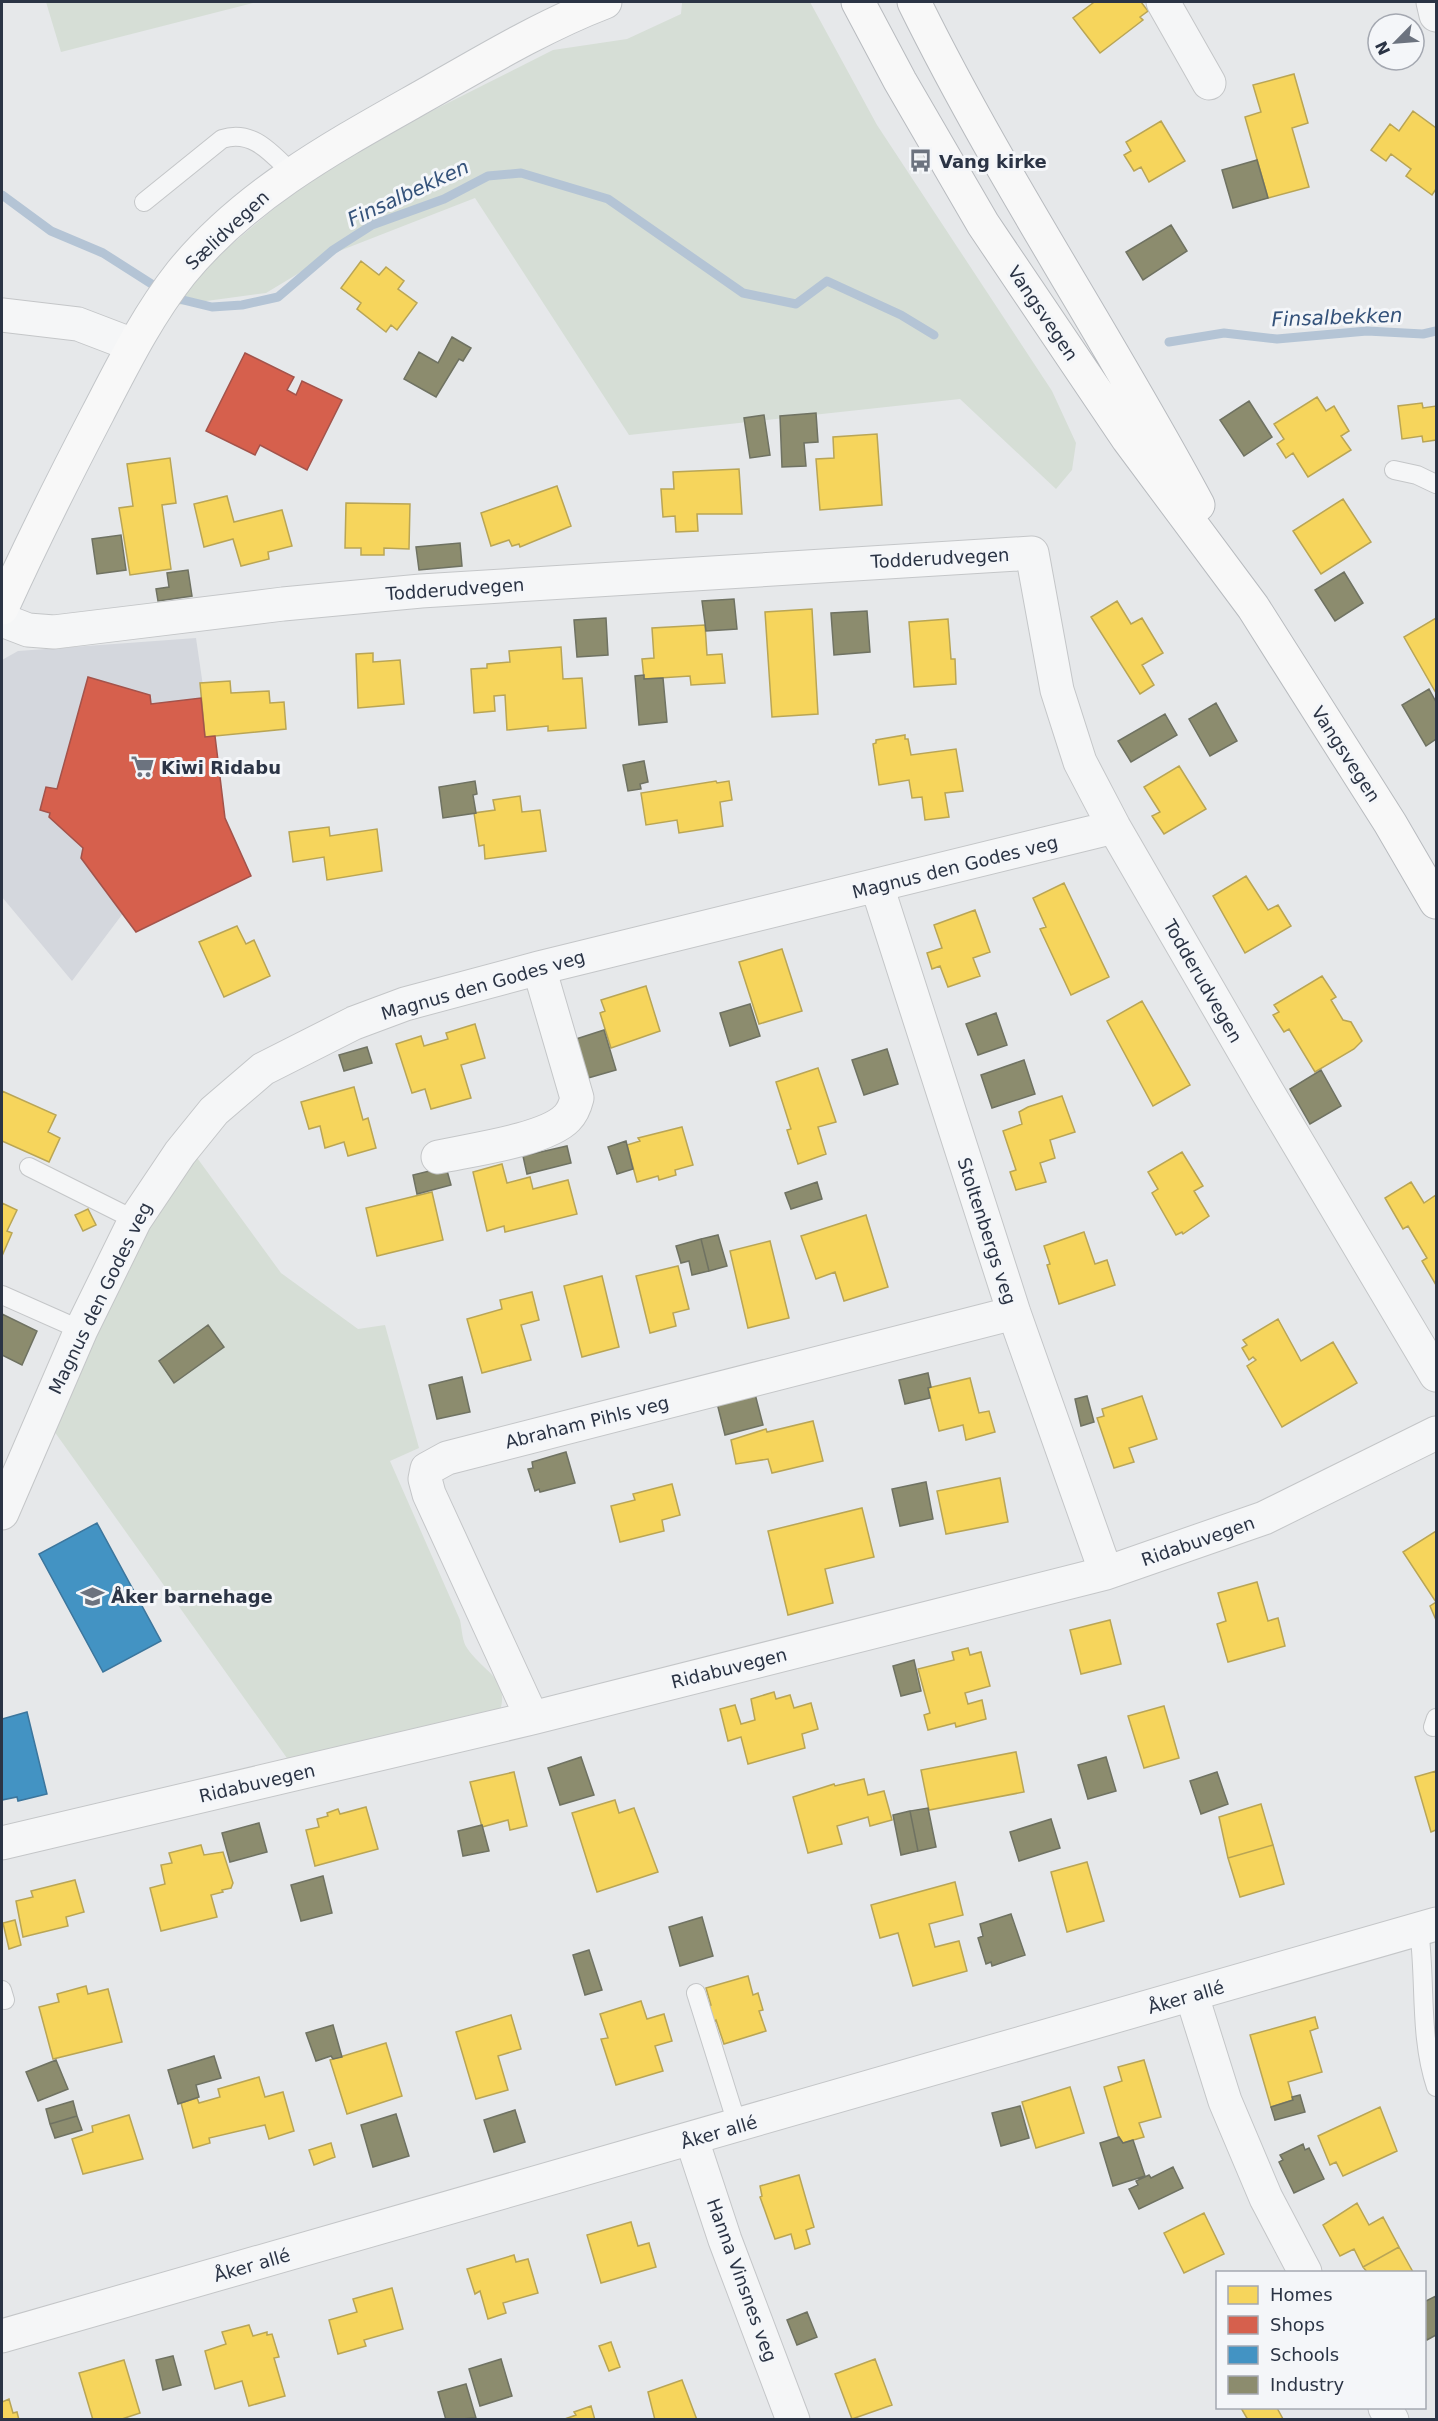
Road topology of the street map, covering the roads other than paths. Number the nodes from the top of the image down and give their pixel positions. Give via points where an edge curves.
1 (605, 2) edge
2 (858, 2) edge
3 (914, 2) edge
4 (1163, 2) edge
5 (1433, 2) edge
6 (1437, 15) edge
7 (1209, 82) dead end
8 (292, 173) junction
9 (144, 202) dead end
10 (2, 315) edge
11 (133, 345) junction
12 (1394, 470) dead end
13 (1437, 484) edge
14 (2, 608) edge
15 (1253, 608) junction
16 (2, 620) edge
17 (1114, 827) junction
18 (877, 886) junction
19 (1437, 902) edge
20 (539, 968) junction
21 (438, 1157) dead end
22 (29, 1167) dead end
23 (135, 1220) junction
24 (2, 1295) edge
25 (1014, 1313) junction
26 (81, 1330) junction
27 (1437, 1375) edge
28 (1437, 1432) edge
29 (2, 1513) edge
30 (1106, 1573) junction
31 (532, 1718) junction
32 (2, 1843) edge
33 (1428, 1927) edge
34 (1437, 1966) edge
35 (696, 1993) dead end
36 (1192, 1996) junction
37 (1437, 2087) edge
38 (738, 2127) junction
39 (692, 2140) junction
40 (1304, 2271) edge
41 (2, 2336) edge
42 (793, 2420) edge

1 - 8 main road, Sælidvegen via 497,54
2 - 15 main road, Vangsvegen via 983,224 1128,439
3 - 15 main road, Vangsvegen via 981,130 1155,425
4 - 7 street
5 - 6 street
8 - 9 lane via 259,143 233,135 222,138
8 - 11 main road, Sælidvegen via 235,218 181,273
10 - 11 street via 78,324
11 - 14 main road, Sælidvegen via 42,520
12 - 13 lane
15 - 19 main road, Vangsvegen
16 - 17 street, Todderudvegen via 28,630 54,632 421,591 1032,553 1066,722 1080,762
17 - 18 street, Magnus den Godes veg
17 - 27 street, Todderudvegen
18 - 20 street, Magnus den Godes veg
18 - 25 street, Stoltenbergs veg
20 - 21 street via 577,1098 574,1109 566,1120 536,1135
20 - 23 street, Magnus den Godes veg via 405,1004 345,1027 263,1069 214,1111
22 - 23 lane
23 - 26 street, Magnus den Godes veg
24 - 26 lane
25 - 30 street, Stoltenbergs veg
25 - 31 street, Abraham Pihls veg via 465,1453 427,1469 429,1494
26 - 29 street, Magnus den Godes veg
28 - 30 street, Ridabuvegen via 1264,1518
30 - 31 street, Ridabuvegen
31 - 32 street, Ridabuvegen
33 - 34 lane
33 - 36 street, Åker allé
33 - 37 lane via 1424,1967 1427,2059
35 - 38 lane
36 - 38 street, Åker allé
36 - 40 street via 1225,2101 1266,2198
38 - 39 street, Åker allé
39 - 41 street, Åker allé
39 - 42 street, Hanna Vinsnes veg

